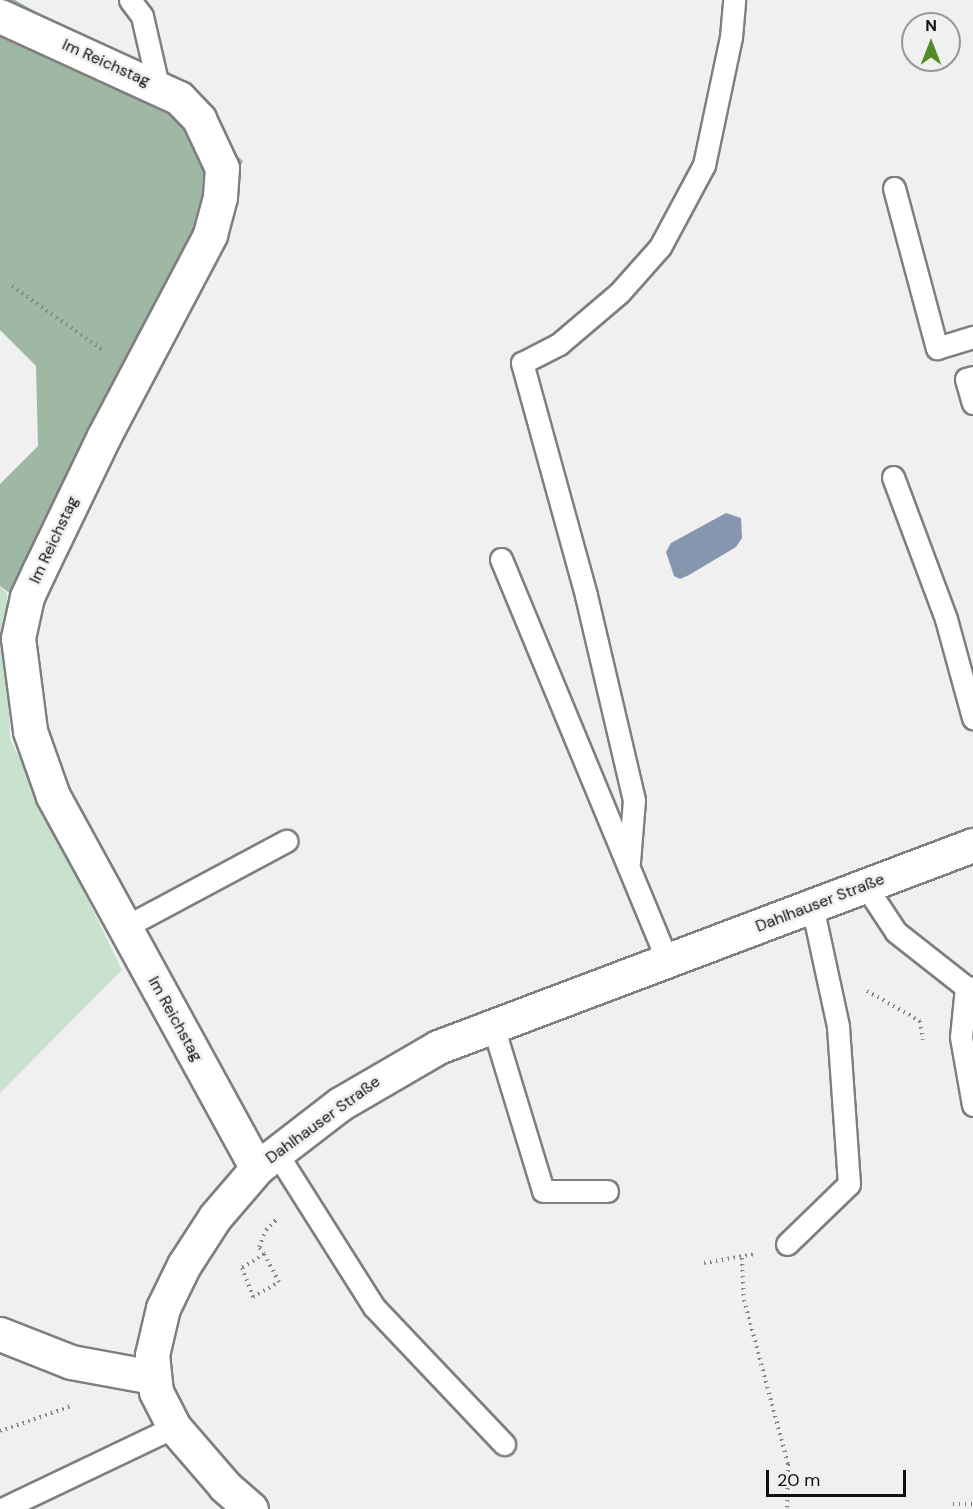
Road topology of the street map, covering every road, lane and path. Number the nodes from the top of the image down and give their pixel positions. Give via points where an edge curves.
1 (130, 0) edge
2 (734, 0) edge
3 (0, 16) edge
4 (158, 86) junction
5 (894, 188) dead end
6 (12, 286) dead end
7 (973, 337) edge
8 (138, 376) junction
9 (973, 377) edge
10 (973, 403) edge
11 (893, 477) dead end
12 (501, 558) dead end
13 (973, 718) edge
14 (286, 841) dead end
15 (973, 845) edge
16 (629, 862) junction
17 (865, 885) junction
18 (812, 906) junction
19 (125, 927) junction
20 (667, 960) junction
21 (826, 968) junction
22 (970, 988) edge
23 (493, 1026) junction
24 (924, 1044) dead end
25 (973, 1105) edge
26 (266, 1160) junction
27 (607, 1191) dead end
28 (301, 1194) junction
29 (787, 1244) dead end
30 (264, 1254) junction
31 (704, 1263) dead end
32 (0, 1334) edge
33 (153, 1377) junction
34 (174, 1427) junction
35 (504, 1444) dead end
36 (953, 1504) dead end
37 (973, 1504) edge
38 (8, 1508) edge
39 (251, 1509) edge
40 (787, 1509) edge

1 - 4 lane via 142,16
2 - 16 lane via 731,37 704,165 660,247 620,292 559,344 522,363 586,595 634,800
3 - 4 street, Im Reichstag
4 - 8 street, Im Reichstag via 179,98 199,119 222,168 221,188 210,235
5 - 7 lane via 937,348
6 - 8 path
8 - 19 street, Im Reichstag via 104,435 27,597 18,638 30,731 53,796
9 - 10 lane via 966,380
11 - 13 lane via 946,619
12 - 16 lane
14 - 19 lane
15 - 17 street, Dahlhauser Straße
16 - 20 lane
17 - 18 street, Dahlhauser Straße
17 - 22 lane via 896,932
18 - 20 street, Dahlhauser Straße
18 - 21 lane
19 - 26 street, Im Reichstag
20 - 23 street, Dahlhauser Straße
21 - 24 path via 920,1021
21 - 29 lane via 838,1026 849,1184
22 - 25 lane via 961,1037
23 - 26 street, Dahlhauser Straße via 438,1047 392,1071
23 - 27 lane via 543,1191
26 - 28 lane
26 - 33 street, Dahlhauser Straße via 215,1217 184,1264 163,1308 154,1342
28 - 30 path via 266,1230 259,1247
28 - 35 lane via 374,1307
30 - 30 path via 279,1282 253,1297 242,1268
31 - 40 path via 742,1258 744,1300 788,1464
32 - 33 street via 71,1362
33 - 34 street, Dahlhauser Straße
34 - 38 lane
34 - 39 street, Dahlhauser Straße via 225,1486
36 - 37 path

